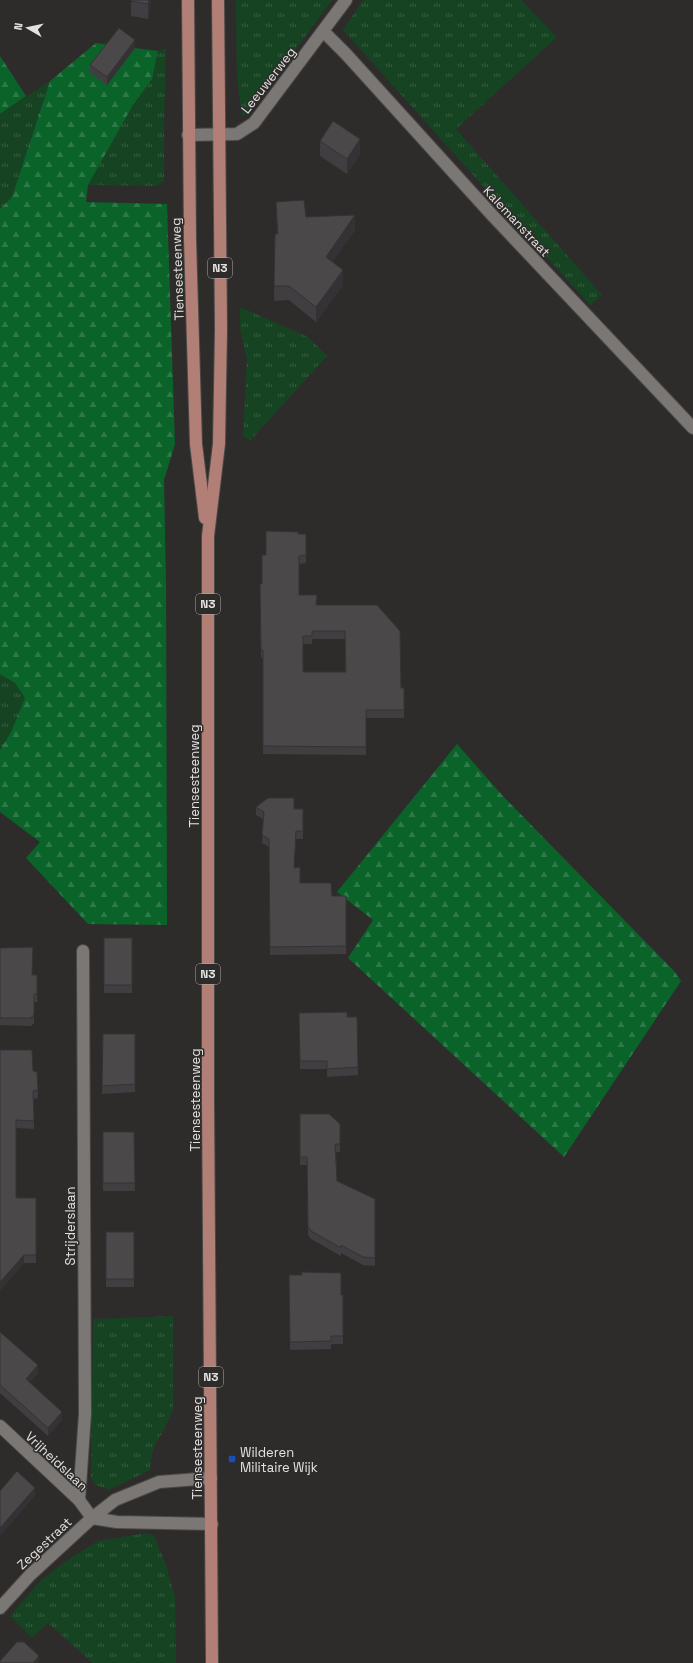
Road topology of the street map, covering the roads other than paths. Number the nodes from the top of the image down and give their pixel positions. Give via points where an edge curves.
1 (188, 0) edge
2 (218, 0) edge
3 (346, 0) edge
4 (323, 31) junction
5 (188, 135) junction
6 (219, 136) junction
7 (693, 428) edge
8 (208, 536) junction
9 (83, 951) dead end
10 (0, 1426) edge
11 (212, 1478) junction
12 (79, 1500) junction
13 (92, 1518) junction
14 (212, 1524) junction
15 (0, 1608) edge
16 (212, 1663) edge

1 - 5 main road, Tiensesteenweg / N3
2 - 6 main road, Tiensesteenweg / N3
3 - 4 street, Leeuwerweg
4 - 6 street, Leeuwerweg via 254,123 237,134
4 - 7 street, Kalemanstraat via 502,226
5 - 6 street, Leeuwerweg
5 - 8 main road, Tiensesteenweg / N3 via 196,444
6 - 8 main road, Tiensesteenweg / N3 via 219,444
8 - 11 main road, Tiensesteenweg / N3 via 208,1100
9 - 12 street, Strijderslaan via 85,1414
10 - 12 street, Vrijheidslaan
11 - 13 street, Zegestraat via 159,1482 115,1500
11 - 14 main road, Tiensesteenweg / N3
12 - 13 street, Vrijheidslaan
13 - 14 street, Zegestraat via 117,1522
13 - 15 street, Zegestraat via 30,1574
14 - 16 main road, Tiensesteenweg / N3

